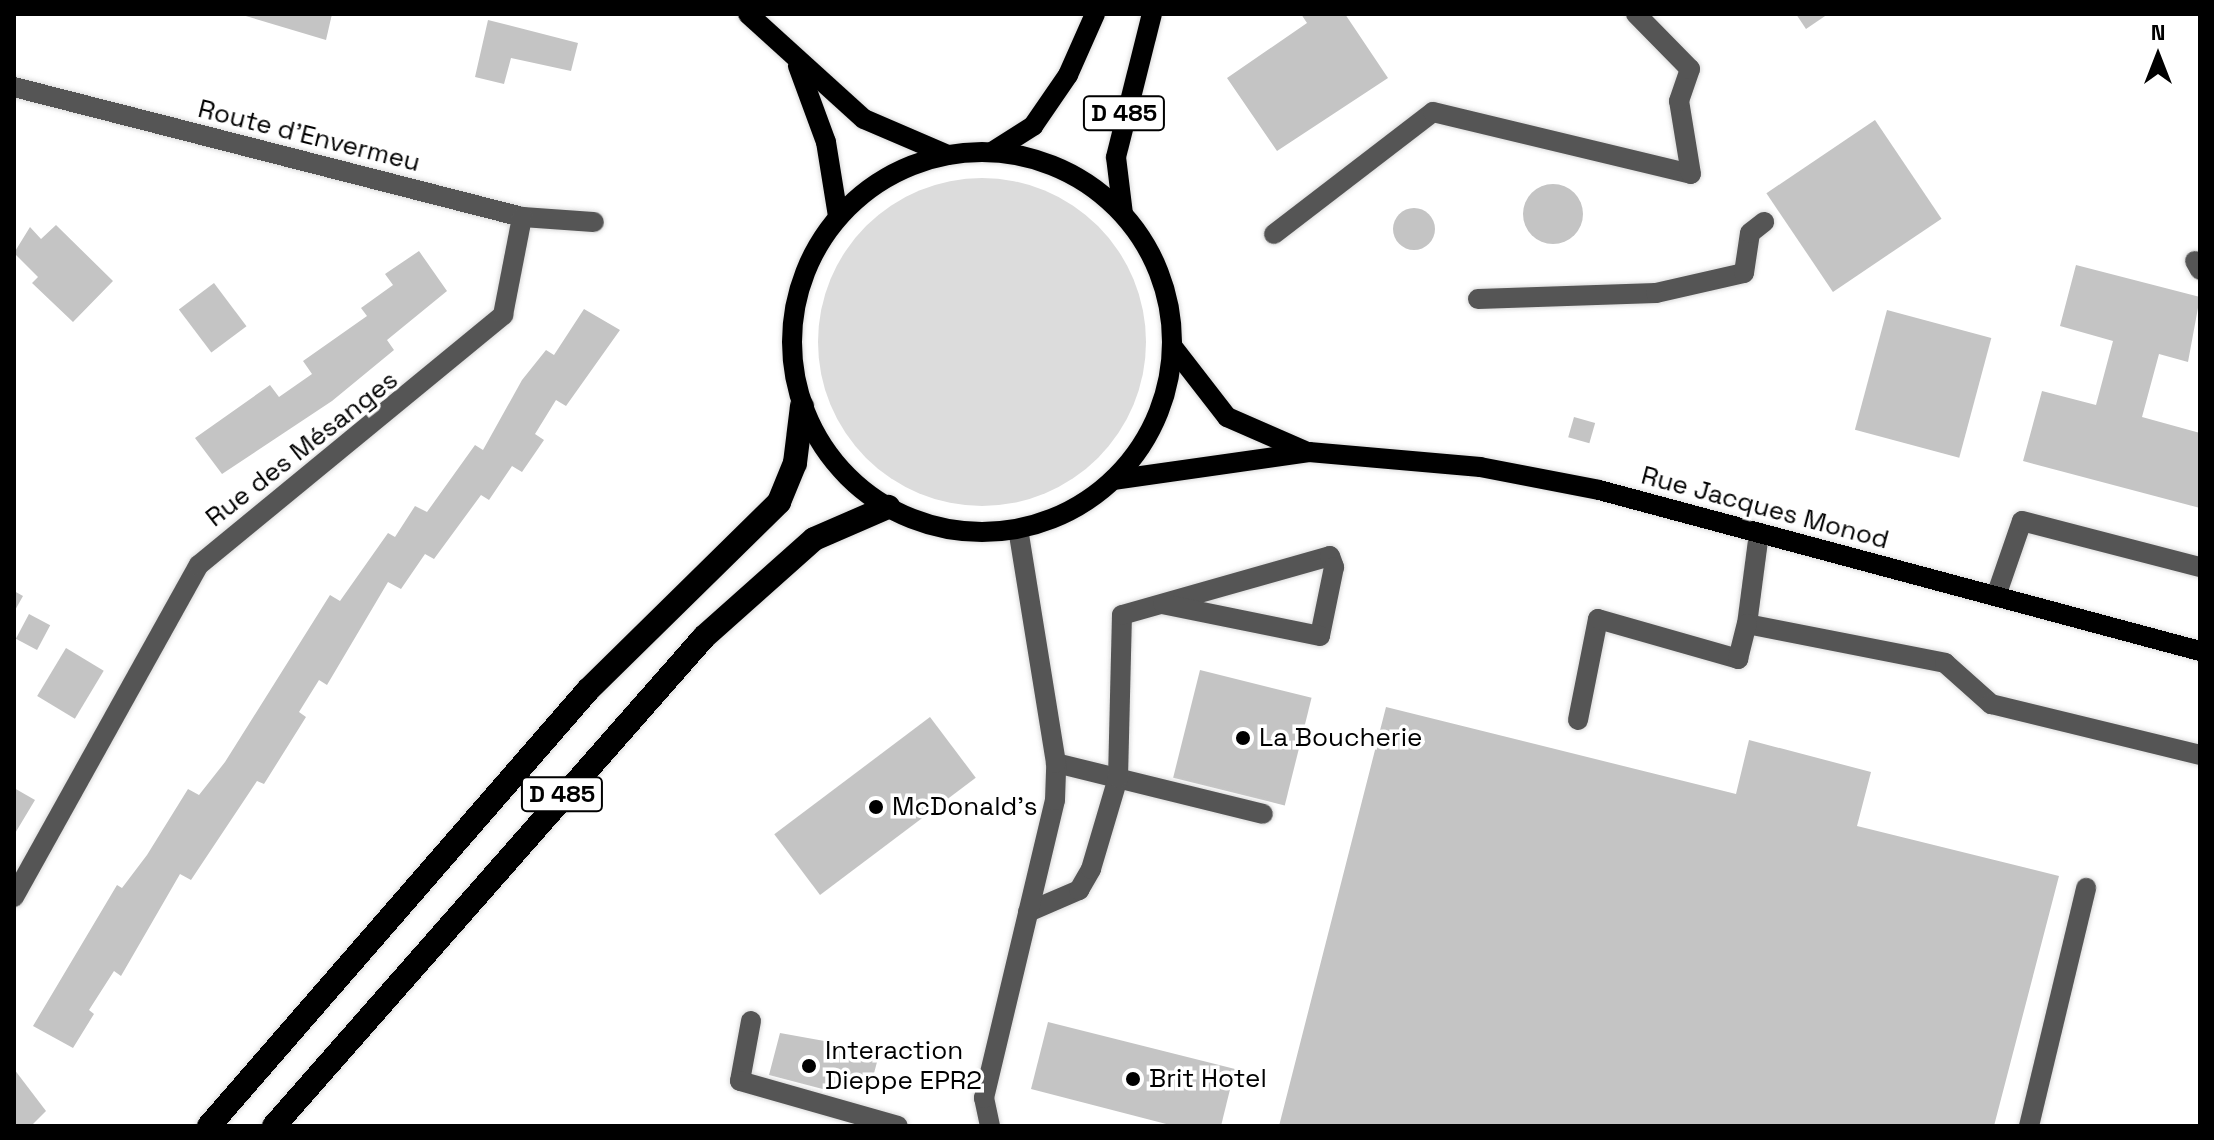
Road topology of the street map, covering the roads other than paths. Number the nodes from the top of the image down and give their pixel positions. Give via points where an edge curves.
1 (748, 14) edge
2 (1095, 14) edge
3 (1152, 14) edge
4 (1636, 14) edge
5 (797, 65) junction
6 (14, 87) edge
7 (992, 152) junction
8 (948, 155) junction
9 (1123, 214) junction
10 (838, 216) junction
11 (522, 217) junction
12 (594, 222) dead end
13 (1764, 222) dead end
14 (1274, 234) dead end
15 (1478, 299) dead end
16 (1172, 346) junction
17 (802, 406) junction
18 (1309, 452) junction
19 (1113, 480) junction
20 (888, 507) junction
21 (1018, 529) junction
22 (1759, 533) junction
23 (2200, 567) edge
24 (1996, 596) junction
25 (1163, 604) junction
26 (1747, 624) junction
27 (2200, 651) edge
28 (1578, 720) dead end
29 (2200, 755) edge
30 (1056, 763) junction
31 (1118, 778) junction
32 (1263, 814) dead end
33 (2086, 888) dead end
34 (14, 897) edge
35 (1028, 912) junction
36 (751, 1021) dead end
37 (209, 1126) edge
38 (274, 1126) edge
39 (898, 1126) edge
40 (990, 1126) edge
41 (2029, 1126) edge

1 - 5 main road
2 - 7 main road, D 485 via 1068,75 1033,126
3 - 9 main road, D 485 via 1116,157
4 - 14 street via 1690,69 1679,101 1691,174 1433,112
5 - 8 main road via 864,119
5 - 10 main road via 826,142
6 - 11 street, Route d'Envermeu
7 - 8 main road
7 - 9 main road via 1041,161 1086,183
8 - 10 main road via 907,167
9 - 16 main road via 1161,276
10 - 17 main road via 808,264 795,306 791,349
11 - 12 street, Route d'Envermeu
11 - 34 street, Rue des Mésanges via 503,315 199,565
13 - 15 street via 1750,233 1744,273 1656,293
16 - 18 main road, Rue Jacques Monod via 1227,417
16 - 19 main road via 1165,396 1144,441
17 - 20 main road via 832,458
17 - 37 highway, D 485 via 795,463 779,502 588,690
18 - 19 main road, Rue Jacques Monod
18 - 22 main road, Rue Jacques Monod via 1480,467
19 - 21 main road via 1074,507
20 - 21 main road via 929,524
20 - 38 highway, D 485 via 814,539 704,637
21 - 30 street
22 - 24 main road, Rue Jacques Monod
22 - 26 street
23 - 24 street via 2022,521
24 - 27 main road, Rue Jacques Monod
25 - 25 street via 1330,556 1334,567 1320,636
25 - 31 street via 1122,615
26 - 28 street via 1738,659 1598,619
26 - 29 street via 1945,663 1991,704
30 - 31 street
30 - 35 street via 1055,800
31 - 32 street
31 - 35 street via 1079,890
33 - 41 street
35 - 40 street via 984,1098
36 - 39 street via 740,1081

